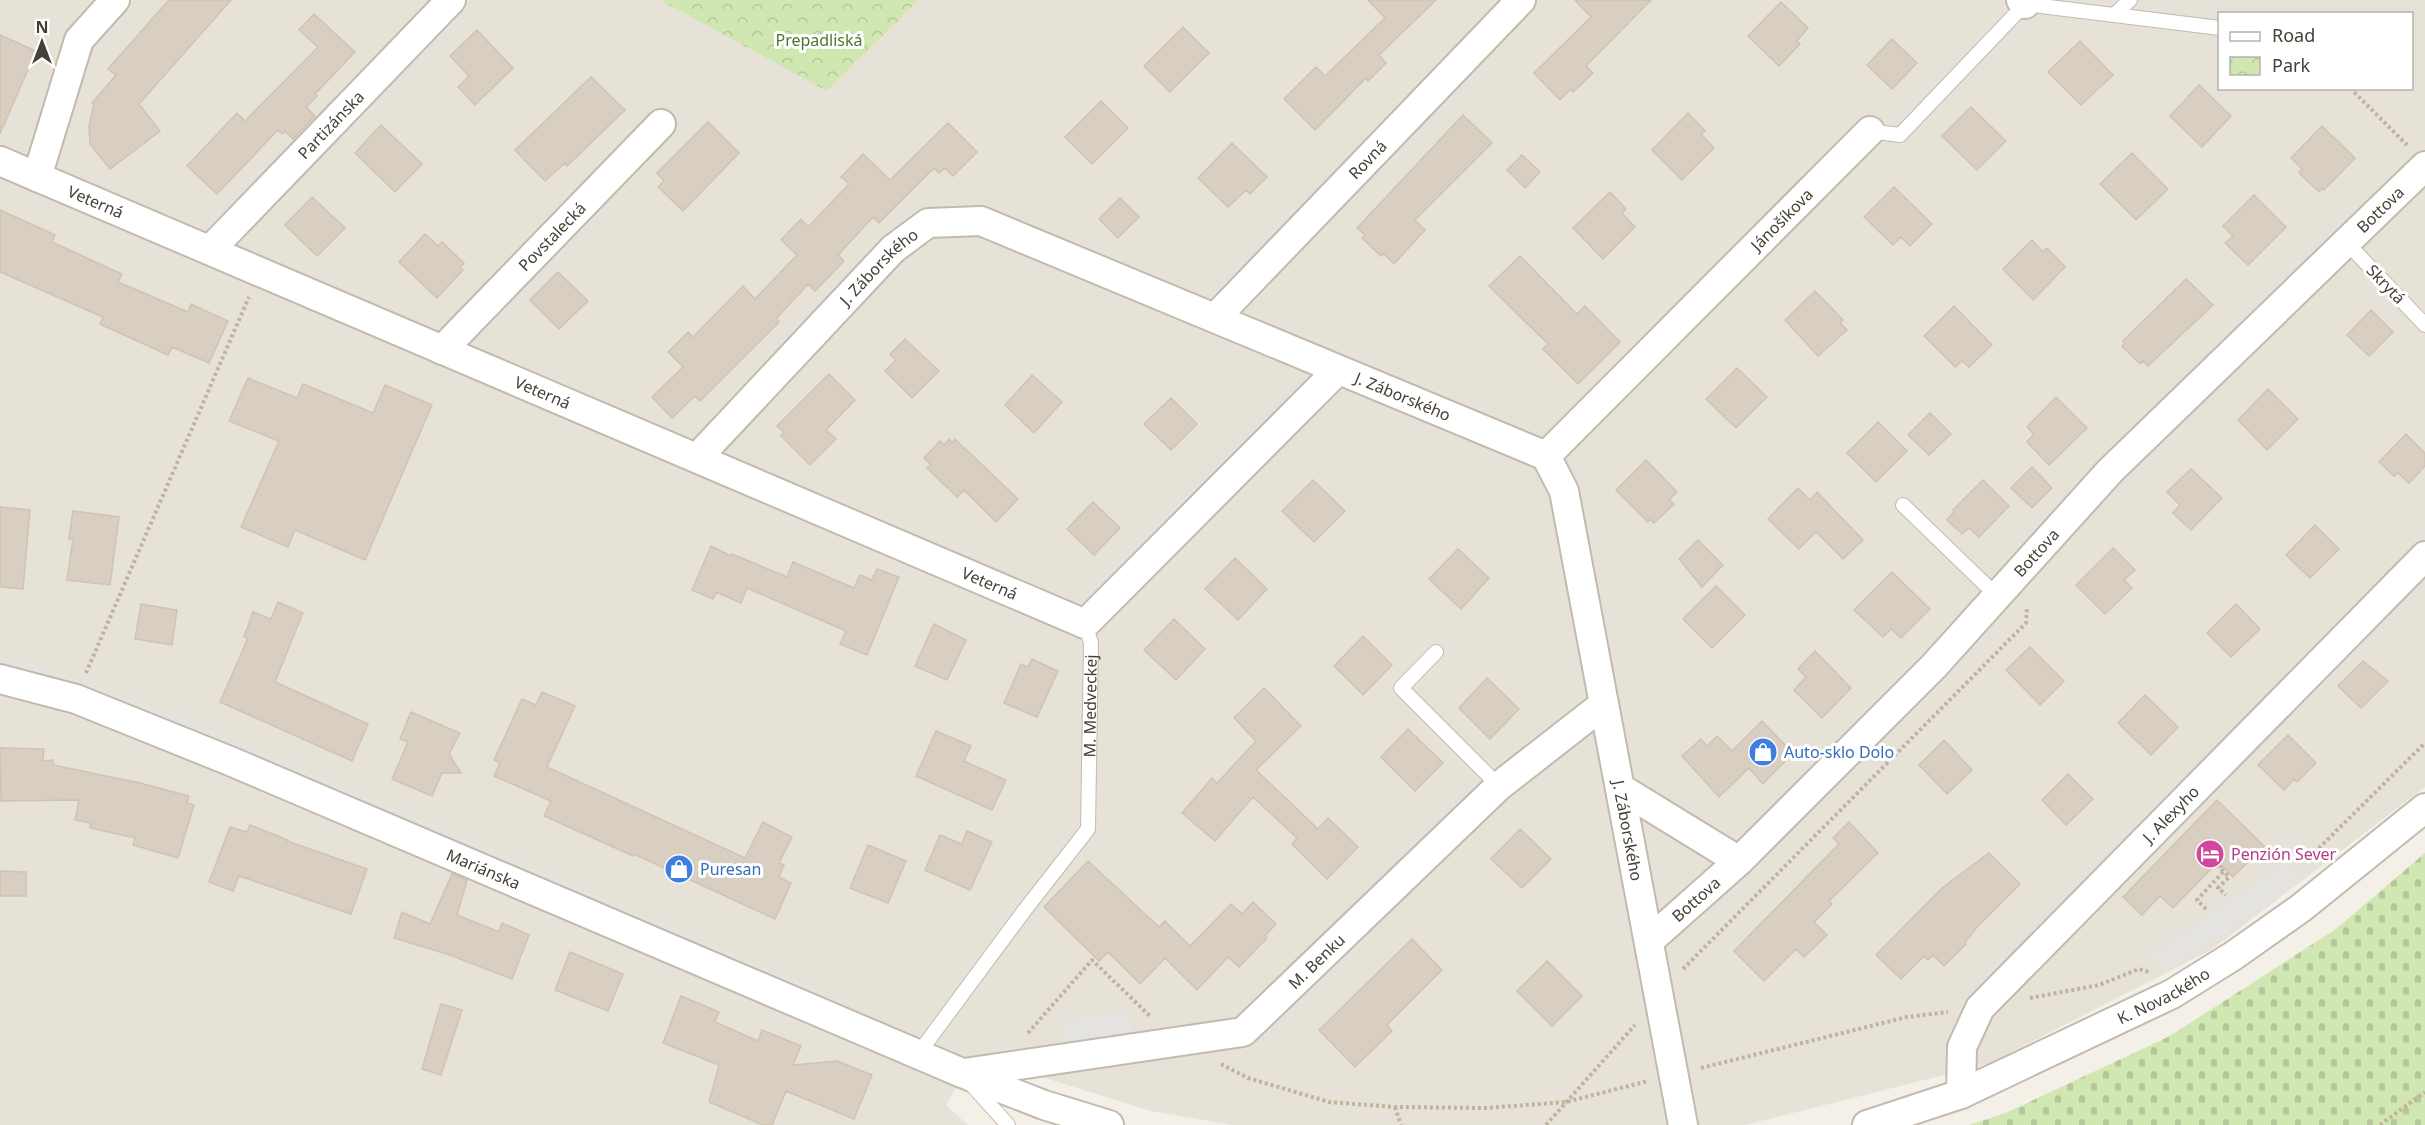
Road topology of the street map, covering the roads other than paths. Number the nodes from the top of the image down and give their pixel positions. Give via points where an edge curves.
1 (115, 0) edge
2 (451, 0) edge
3 (1521, 0) edge
4 (2130, 0) edge
5 (2025, 1) edge
6 (2114, 15) junction
7 (2218, 28) edge
8 (661, 124) dead end
9 (1870, 131) joint
10 (2417, 156) edge
11 (0, 161) edge
12 (37, 177) junction
13 (2346, 242) junction
14 (210, 250) junction
15 (1215, 318) junction
16 (2425, 325) edge
17 (442, 350) junction
18 (1338, 370) junction
19 (1546, 456) junction
20 (698, 458) junction
21 (1903, 505) dead end
22 (2425, 556) edge
23 (1997, 596) junction
24 (1085, 624) junction
25 (1436, 652) dead end
26 (0, 679) edge
27 (1604, 704) junction
28 (1499, 786) junction
29 (1620, 788) junction
30 (2425, 808) edge
31 (1739, 861) junction
32 (1649, 941) junction
33 (918, 1054) junction
34 (962, 1073) junction
35 (1961, 1094) junction
36 (1008, 1125) edge
37 (1109, 1125) edge
38 (1683, 1125) edge
39 (1867, 1125) edge

1 - 12 street via 79,40
2 - 14 street, Partizánska
3 - 15 street, Rovná
4 - 6 lane
5 - 6 lane, Jánošíkova
5 - 9 lane, Jánošíkova via 1900,135
6 - 7 lane, Jánošíkova
8 - 17 street, Povstalecká
9 - 19 street, Jánošíkova
10 - 13 street, Bottova
11 - 12 street, Veterná
12 - 14 street, Veterná
13 - 16 lane, Skrytá
13 - 23 street, Bottova via 2110,471
14 - 17 street, Veterná
15 - 18 street, J. Záborského
15 - 20 street, J. Záborského via 981,221 928,223 894,249
17 - 20 street, Veterná
18 - 19 street, J. Záborského
18 - 24 street
19 - 27 street, J. Záborského via 1564,491
20 - 24 street, Veterná
21 - 23 lane
22 - 35 street, J. Alexyho via 1980,1008 1962,1047
23 - 31 street, Bottova via 1934,666
24 - 33 lane, M. Medveckej via 1091,643 1088,829
25 - 28 lane via 1401,688
26 - 33 street, Mariánska via 76,699 230,761
27 - 28 street, M. Benku
27 - 29 street, J. Záborského
28 - 34 street, M. Benku via 1243,1032
29 - 31 street
29 - 32 street, J. Záborského
30 - 35 street, K. Novackého via 2301,908 2172,994
31 - 32 street, Bottova
32 - 38 street, J. Záborského
33 - 34 street, Mariánska
34 - 36 lane
34 - 37 street
35 - 39 street, K. Novackého

